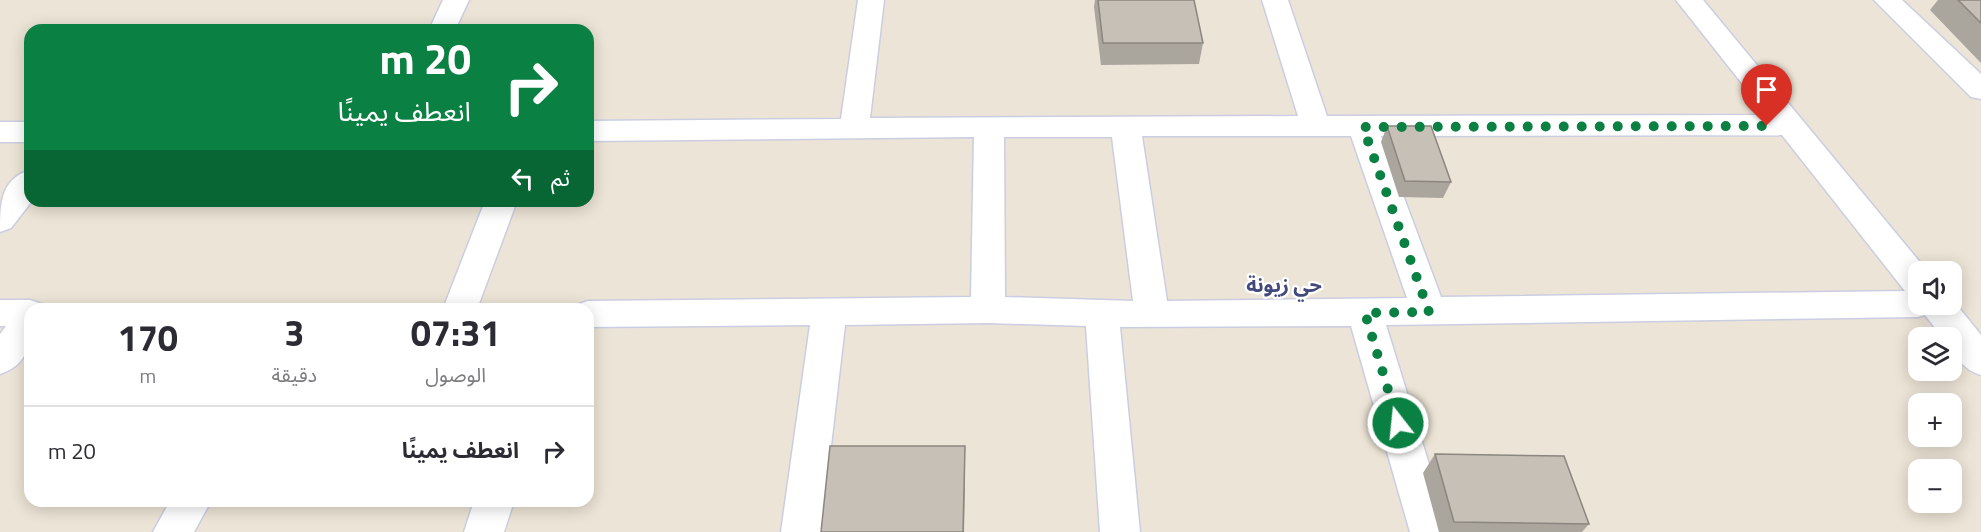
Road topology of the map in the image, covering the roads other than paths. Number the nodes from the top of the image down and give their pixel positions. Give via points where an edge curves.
1 (456, 0) edge
2 (871, 0) edge
3 (1275, 0) edge
4 (1689, 0) edge
5 (1887, 0) edge
6 (445, 24) edge
7 (1981, 90) edge
8 (1791, 125) junction
9 (989, 127) junction
10 (1316, 127) junction
11 (1363, 127) junction
12 (854, 128) junction
13 (1126, 128) junction
14 (594, 130) edge
15 (0, 132) edge
16 (24, 132) edge
17 (24, 189) edge
18 (499, 207) edge
19 (0, 220) edge
20 (1908, 271) edge
21 (462, 303) edge
22 (1908, 304) edge
23 (988, 310) junction
24 (829, 311) junction
25 (1429, 312) junction
26 (0, 313) edge
27 (24, 313) edge
28 (1365, 313) junction
29 (594, 314) edge
30 (1102, 314) junction
31 (1152, 315) junction
32 (1945, 315) edge
33 (24, 330) edge
34 (0, 360) edge
35 (1981, 361) edge
36 (188, 507) edge
37 (492, 507) edge
38 (173, 532) edge
39 (484, 532) edge
40 (801, 532) edge
41 (1119, 532) edge
42 (1430, 532) edge

1 - 6 street
2 - 12 street
3 - 10 street
4 - 8 street
5 - 7 street
8 - 11 street
8 - 20 street
9 - 12 street
9 - 13 street
9 - 23 street
10 - 11 street
10 - 13 street
11 - 25 street
12 - 14 street
13 - 31 street
15 - 16 street
17 - 19 street
18 - 21 street
22 - 25 street
23 - 24 street
23 - 30 street
24 - 29 street
24 - 40 street
25 - 28 street
26 - 27 street
28 - 31 street
28 - 42 street
30 - 31 street
30 - 41 street
32 - 35 street
33 - 34 street
36 - 38 street
37 - 39 street

